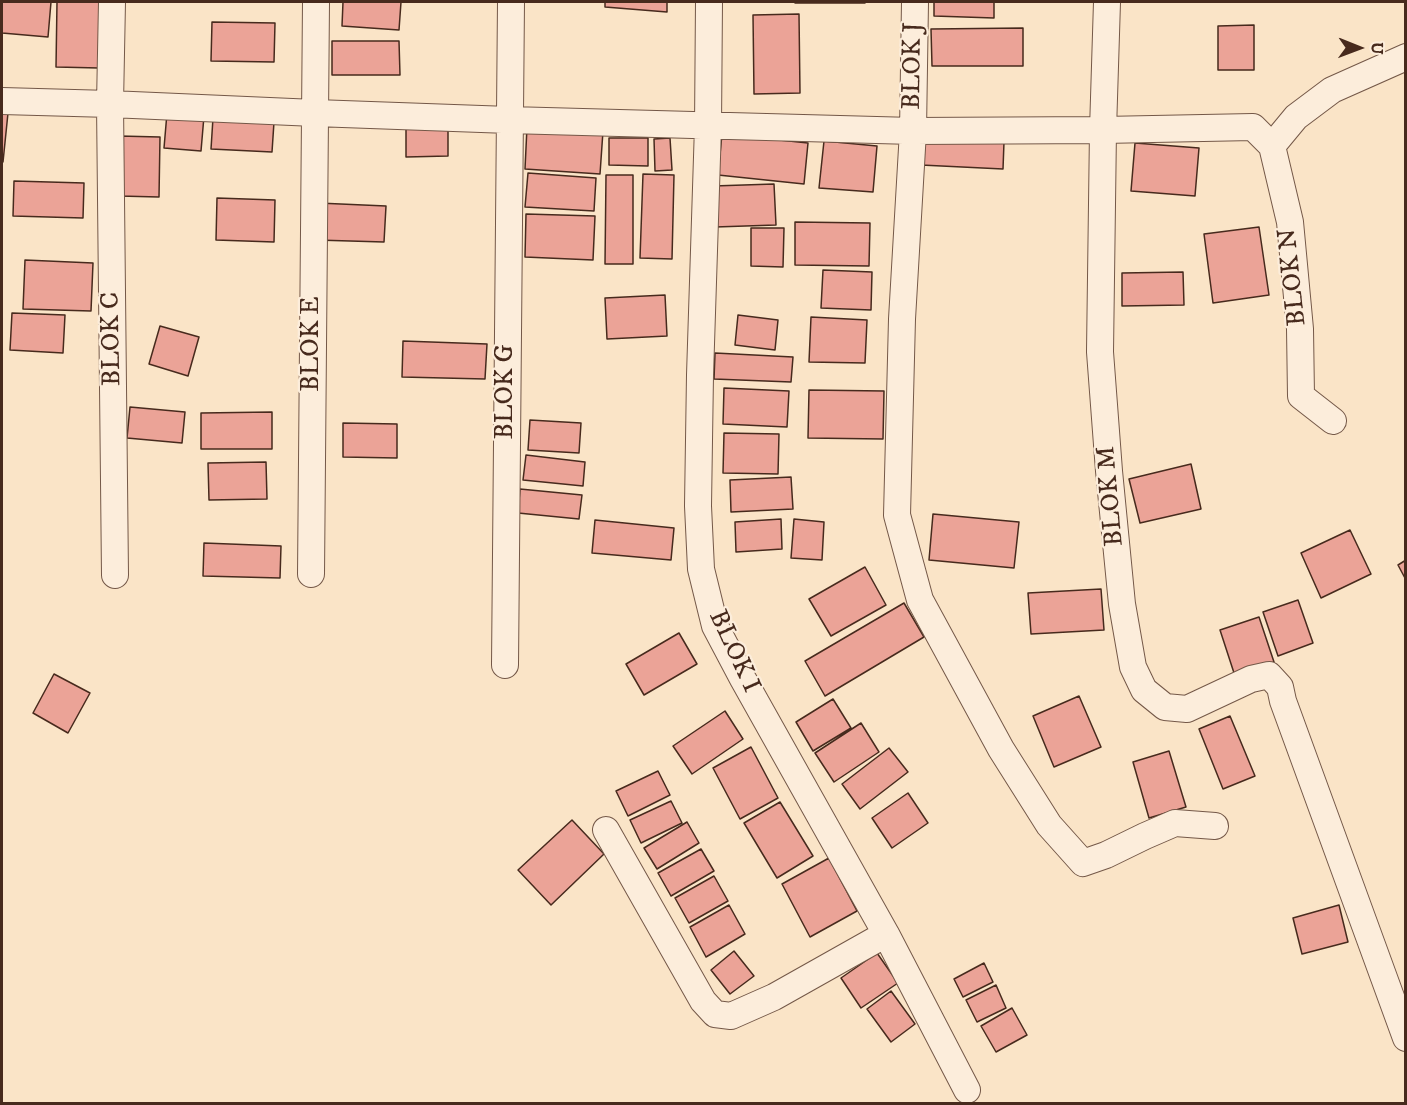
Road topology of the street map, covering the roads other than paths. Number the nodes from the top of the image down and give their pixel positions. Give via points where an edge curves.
1 (112, 2) edge
2 (316, 2) edge
3 (511, 2) edge
4 (709, 2) edge
5 (915, 2) edge
6 (1107, 2) edge
7 (1406, 57) edge
8 (2, 101) edge
9 (110, 104) junction
10 (315, 113) junction
11 (509, 120) junction
12 (708, 126) junction
13 (1103, 130) junction
14 (913, 131) junction
15 (1272, 146) junction
16 (1333, 421) dead end
17 (311, 574) dead end
18 (116, 575) dead end
19 (505, 665) dead end
20 (1215, 826) dead end
21 (606, 830) dead end
22 (886, 934) junction
23 (1404, 1032) edge
24 (967, 1090) dead end

1 - 9 street, BLOK C
2 - 10 street, BLOK E
3 - 11 street, BLOK G
4 - 12 street, BLOK I
5 - 14 street, BLOK J
6 - 13 street
7 - 15 street via 1332,90 1296,117
8 - 9 street
9 - 10 street
9 - 18 street, BLOK C
10 - 11 street
10 - 17 street, BLOK E
11 - 12 street
11 - 19 street, BLOK G
12 - 14 street
12 - 22 street, BLOK I via 698,482 701,569 715,627
13 - 14 street
13 - 15 street via 1253,127
13 - 23 street, BLOK M via 1100,352 1122,604 1133,667 1144,690 1165,707 1187,709 1251,679 1269,675 1280,687
14 - 20 street, BLOK J via 902,318 897,515 920,600 1001,748 1049,825 1083,863 1175,824
15 - 16 street, BLOK N via 1290,222 1300,329 1301,396
21 - 22 street via 703,1001 715,1014 731,1016 774,998
22 - 24 street, BLOK I

